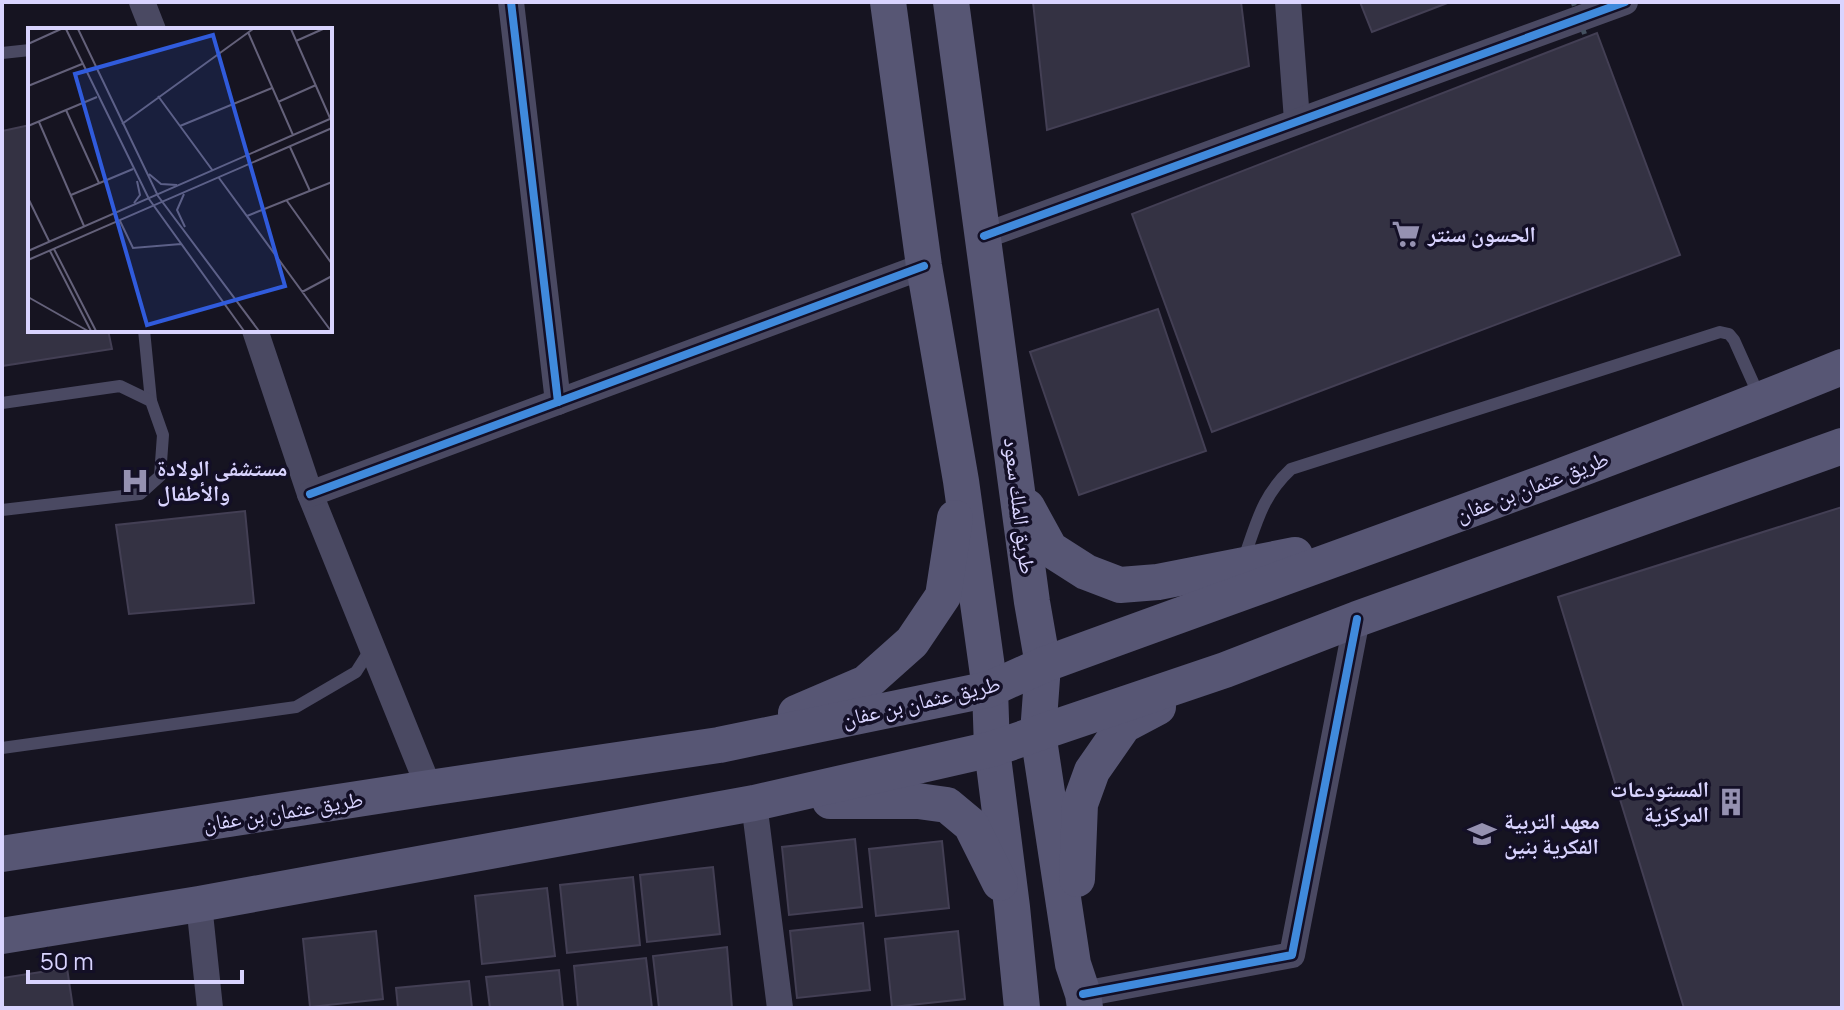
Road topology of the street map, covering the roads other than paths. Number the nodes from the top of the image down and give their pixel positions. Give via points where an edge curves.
1 (142, 2) edge
2 (511, 2) edge
3 (888, 2) edge
4 (951, 2) edge
5 (1288, 2) edge
6 (1625, 2) edge
7 (152, 28) edge
8 (28, 50) edge
9 (2, 53) edge
10 (1297, 120) junction
11 (984, 236) junction
12 (924, 266) junction
13 (144, 332) edge
14 (256, 332) edge
15 (1842, 367) edge
16 (1761, 400) junction
17 (151, 401) junction
18 (558, 402) junction
19 (2, 403) edge
20 (1010, 434) junction
21 (1842, 446) edge
22 (961, 481) junction
23 (310, 494) junction
24 (2, 510) edge
25 (1410, 532) junction
26 (1242, 565) junction
27 (1357, 619) junction
28 (372, 646) junction
29 (1043, 665) junction
30 (1225, 670) junction
31 (990, 689) junction
32 (1038, 733) junction
33 (719, 745) junction
34 (2, 748) edge
35 (992, 749) junction
36 (429, 788) junction
37 (759, 802) junction
38 (2, 854) edge
39 (199, 904) junction
40 (1012, 907) junction
41 (2, 936) edge
42 (1080, 989) edge
43 (210, 1008) edge
44 (780, 1008) edge
45 (1022, 1008) edge

1 - 7 street
2 - 18 street
3 - 12 main road
4 - 11 main road, طريق الملك سعود
5 - 10 street
6 - 10 street
8 - 9 lane
10 - 11 street
11 - 20 main road, طريق الملك سعود
12 - 18 street
12 - 22 main road
13 - 17 lane
14 - 23 street
15 - 16 main road, طريق عثمان بن عفان
16 - 25 main road, طريق عثمان بن عفان
16 - 26 lane via 1734,340 1720,332 1291,469 1264,502
17 - 19 lane via 120,386
17 - 24 lane via 163,435 160,476 140,494
18 - 23 street
20 - 26 main road via 1026,505 1050,549 1086,572 1120,585
20 - 29 main road, طريق الملك سعود
21 - 27 main road
22 - 31 main road
22 - 33 main road via 943,596 912,642 866,683
23 - 28 street
25 - 26 main road
25 - 29 main road, طريق عثمان بن عفان
27 - 30 main road
27 - 42 street via 1292,955
28 - 34 lane via 356,672 296,707
28 - 36 street
29 - 31 main road, طريق عثمان بن عفان
29 - 32 main road, طريق الملك سعود
30 - 32 main road
30 - 42 main road via 1124,725 1092,771 1080,804
31 - 33 main road, طريق عثمان بن عفان
31 - 35 main road
32 - 35 main road
32 - 42 main road, طريق الملك سعود
33 - 36 main road, طريق عثمان بن عفان
35 - 37 main road
35 - 40 main road
36 - 38 main road, طريق عثمان بن عفان
37 - 39 main road
37 - 40 main road via 947,805 971,825
37 - 44 street
39 - 41 main road
39 - 43 street
40 - 45 main road

